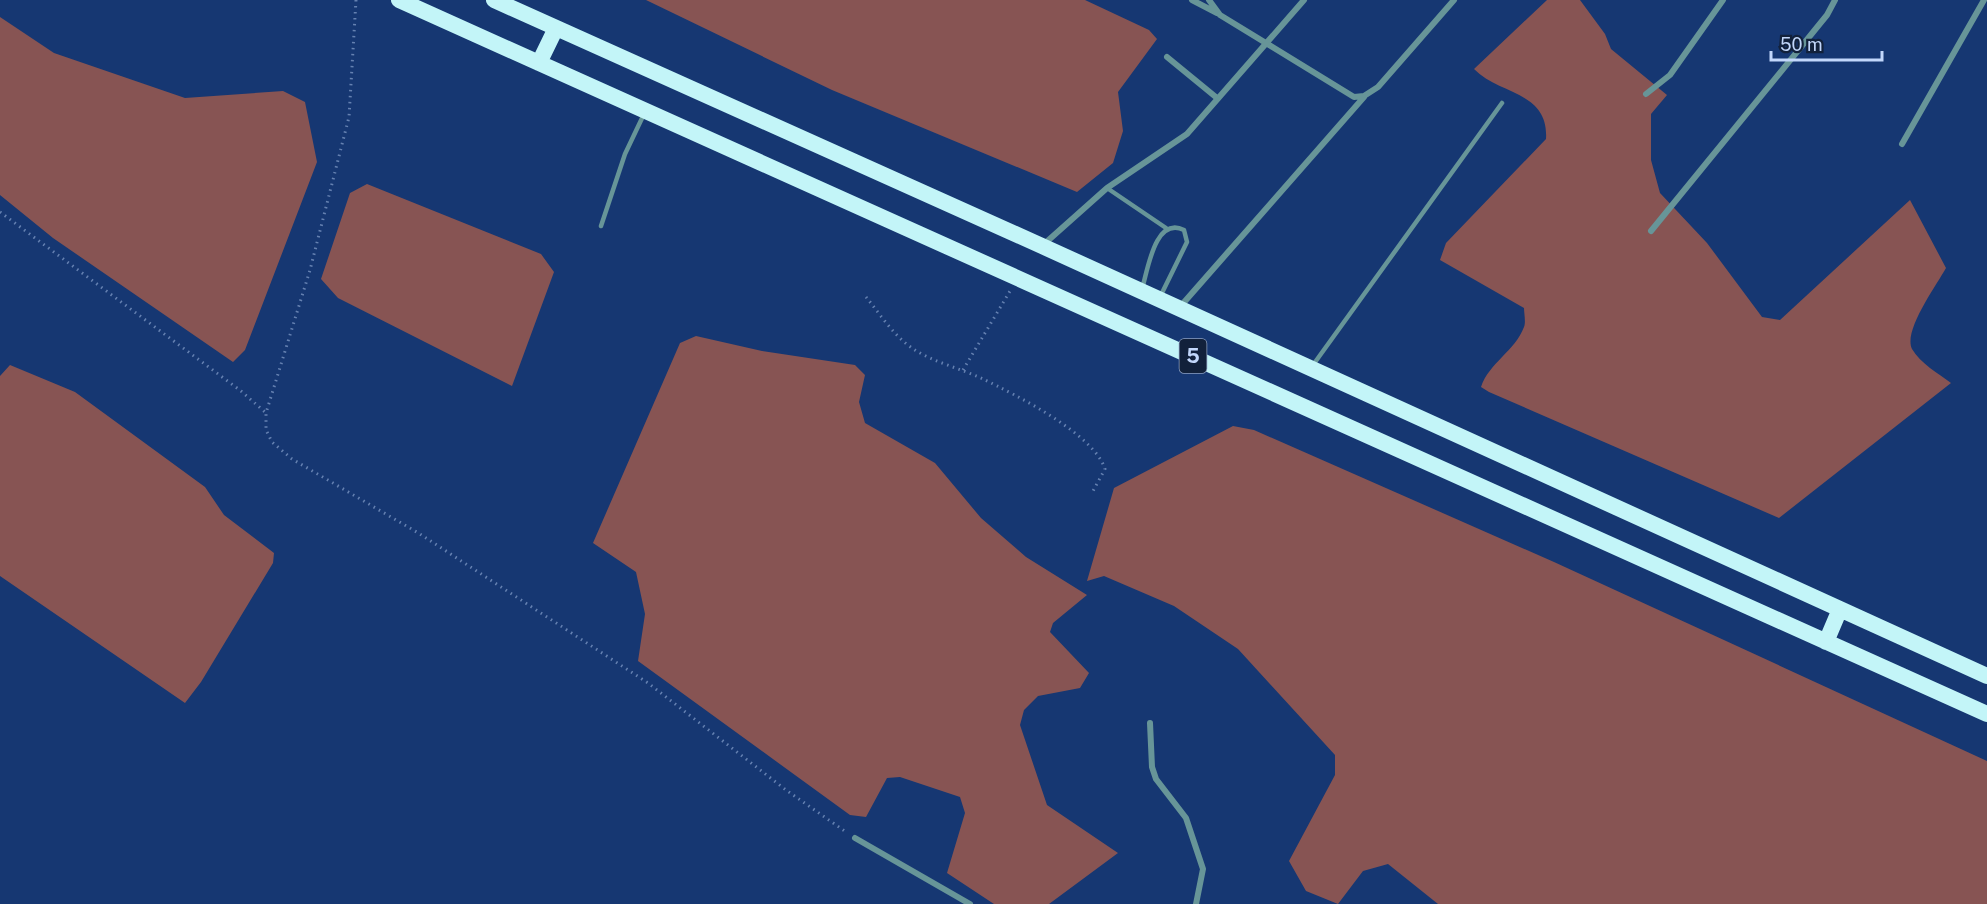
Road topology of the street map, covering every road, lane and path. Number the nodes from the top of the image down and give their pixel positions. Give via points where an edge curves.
1 (356, 0) edge
2 (399, 0) edge
3 (494, 0) edge
4 (1192, 0) edge
5 (1209, 0) edge
6 (1304, 0) edge
7 (1454, 0) edge
8 (1723, 0) edge
9 (1835, 0) edge
10 (1984, 0) edge
11 (1220, 15) junction
12 (556, 28) junction
13 (1265, 44) junction
14 (1167, 57) dead end
15 (539, 63) junction
16 (1646, 94) dead end
17 (1364, 96) junction
18 (1217, 98) junction
19 (1502, 103) dead end
20 (646, 112) junction
21 (1902, 144) dead end
22 (1107, 188) junction
23 (0, 212) edge
24 (601, 225) dead end
25 (1166, 228) junction
26 (1651, 231) dead end
27 (1042, 246) junction
28 (1018, 277) junction
29 (1141, 292) junction
30 (866, 297) dead end
31 (1159, 300) junction
32 (1178, 309) junction
33 (963, 370) junction
34 (1310, 370) junction
35 (266, 413) junction
36 (1092, 493) dead end
37 (1840, 609) junction
38 (1826, 642) junction
39 (1987, 676) edge
40 (1987, 714) edge
41 (1150, 723) dead end
42 (855, 838) joint
43 (970, 904) edge
44 (1196, 904) edge

1 - 35 path via 350,117 310,270
2 - 15 highway, 5
3 - 12 highway, 5
4 - 11 street
5 - 11 street
6 - 13 street
7 - 17 street via 1378,87
8 - 16 street via 1670,75
9 - 26 street via 1827,15
10 - 21 street
11 - 13 street
12 - 15 highway
12 - 27 highway, 5
13 - 17 street via 1341,91 1354,97
13 - 18 street
14 - 18 street
15 - 20 highway, 5
17 - 32 street
18 - 22 street via 1187,134
19 - 34 lane
20 - 24 lane via 625,154
20 - 28 highway, 5
22 - 25 lane
22 - 27 street
23 - 35 path
25 - 29 lane
25 - 31 lane via 1176,226 1184,230 1187,242
27 - 29 highway, 5
28 - 33 path
28 - 38 highway, 5
29 - 31 highway, 5
30 - 33 path via 900,339
31 - 32 highway, 5
32 - 34 highway, 5
33 - 36 path via 1065,425 1089,444 1101,457 1105,469
34 - 37 highway, 5
35 - 42 path via 266,430 272,442 292,459 420,534 648,683
37 - 38 highway
37 - 39 highway, 5
38 - 40 highway, 5
41 - 44 street via 1152,766 1163,792 1186,818 1203,868
42 - 43 street

